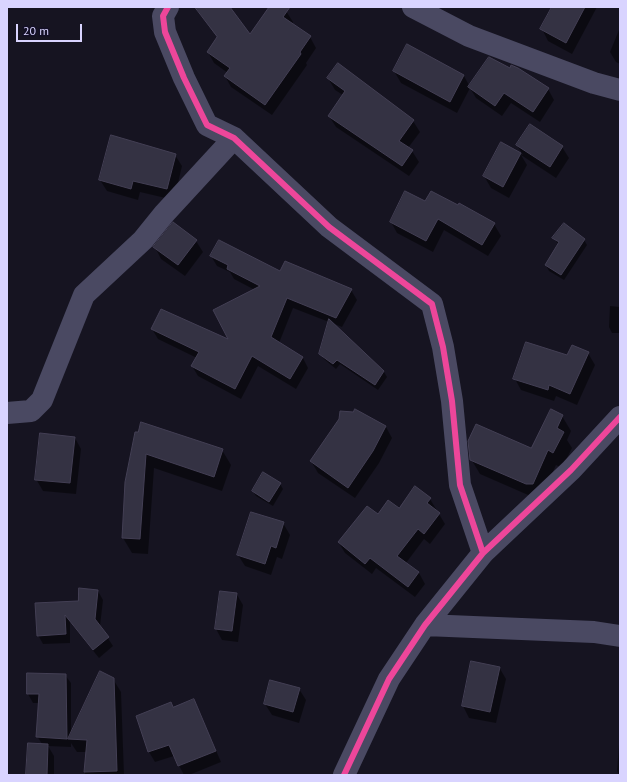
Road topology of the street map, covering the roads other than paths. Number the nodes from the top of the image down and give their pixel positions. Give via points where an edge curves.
1 (168, 7) edge
2 (413, 7) edge
3 (620, 90) edge
4 (234, 138) junction
5 (7, 414) edge
6 (620, 417) edge
7 (483, 553) junction
8 (425, 625) junction
9 (620, 636) edge
10 (344, 775) edge

1 - 4 street via 163,16 165,32 207,125
2 - 3 street via 468,36 594,83
4 - 5 street via 143,240 84,295 42,400 31,411
4 - 7 street via 329,227 432,304 443,347 452,401 460,485
6 - 7 street via 571,470
7 - 8 street
8 - 9 street via 594,632
8 - 10 street via 389,679

